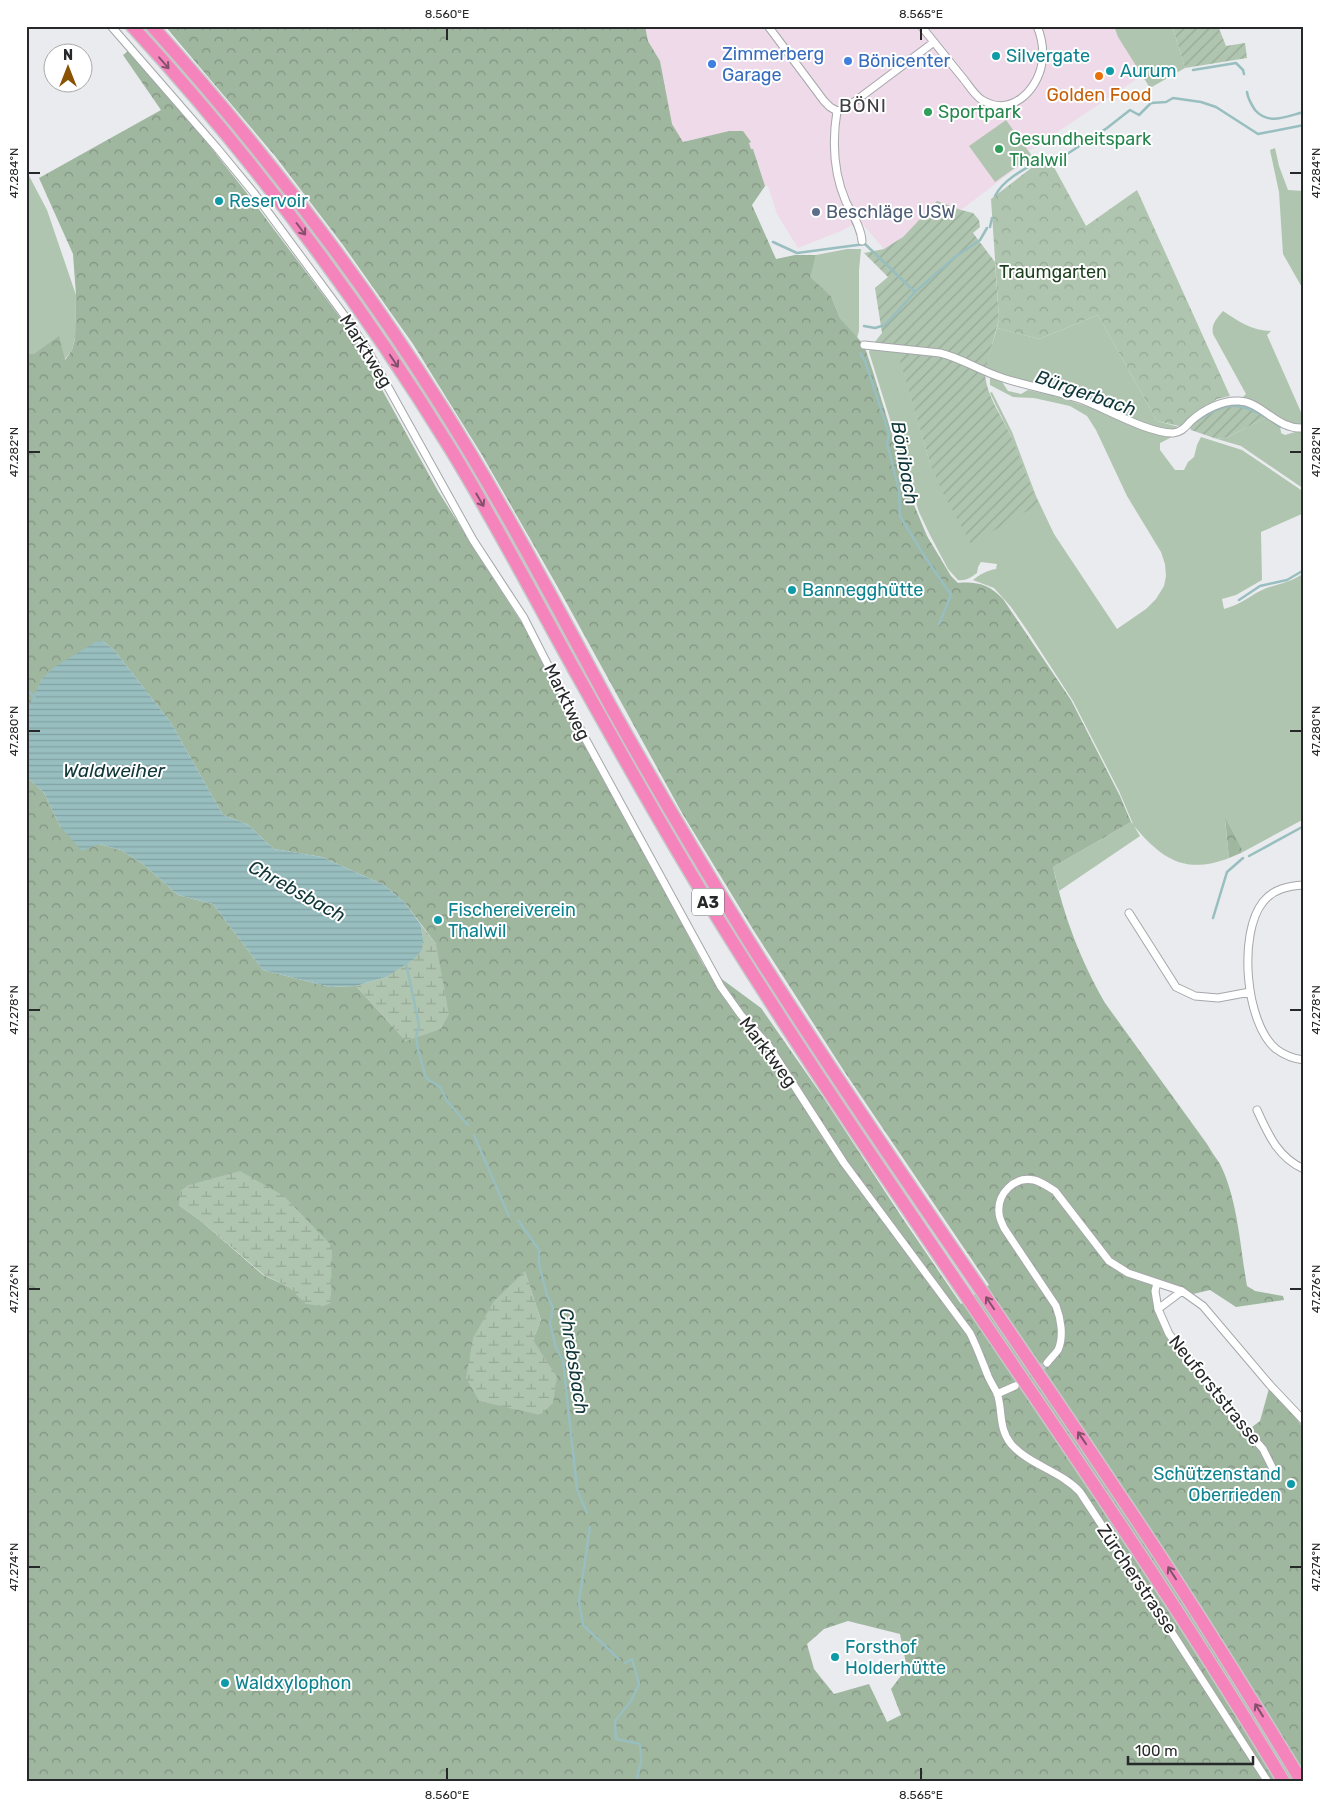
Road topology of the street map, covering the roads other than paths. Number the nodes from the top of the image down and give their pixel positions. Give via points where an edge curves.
1 (111, 26) edge
2 (132, 26) edge
3 (152, 26) edge
4 (768, 26) edge
5 (921, 26) edge
6 (1037, 26) edge
7 (934, 42) junction
8 (837, 110) junction
9 (862, 241) dead end
10 (864, 346) dead end
11 (1304, 428) edge
12 (1304, 885) edge
13 (1129, 913) dead end
14 (1250, 992) junction
15 (1304, 1060) edge
16 (1257, 1110) dead end
17 (1304, 1169) edge
18 (1157, 1283) junction
19 (1182, 1291) junction
20 (1158, 1309) junction
21 (1047, 1363) tunnel mouth
22 (1015, 1386) tunnel mouth
23 (997, 1394) junction
24 (1304, 1421) edge
25 (1274, 1470) dead end
26 (1268, 1782) edge
27 (1284, 1782) edge
28 (1302, 1782) edge

1 - 23 street, Marktweg via 254,194 368,351 473,540 524,618 714,976 733,1006 768,1046 844,1163 970,1333
2 -> 27 highway, A3 via 281,203 408,382 498,531 658,819 754,975 1146,1561
28 -> 3 highway, A3 via 1161,1557 900,1172 746,935 656,786 486,480 416,366 300,203
4 - 8 street via 824,100
5 - 7 street
6 - 7 street via 1043,45 1042,64 1037,77 1031,88 1012,104 997,107 979,98
7 - 8 street via 846,108
8 - 9 street via 834,147 837,175
10 - 11 street via 953,356 999,376 1080,399 1146,427 1172,433 1185,429 1211,408 1227,401 1241,400 1286,426
12 - 14 street via 1282,888 1258,908 1248,940
13 - 14 street via 1176,987 1195,996 1218,998
14 - 15 street via 1268,1040 1284,1054
16 - 17 street via 1282,1154
18 - 19 street
18 - 20 street, Neuforststrasse
18 - 21 street via 1128,1273 1109,1261 1054,1191 1032,1179 1017,1181 1005,1190 999,1214 1004,1228 1060,1315 1058,1350
19 - 20 street
19 - 24 street via 1210,1313
20 - 25 street, Neuforststrasse via 1177,1347 1263,1449
22 - 23 street
23 - 26 street, Zürcherstrasse via 1002,1424 1012,1444 1080,1492

